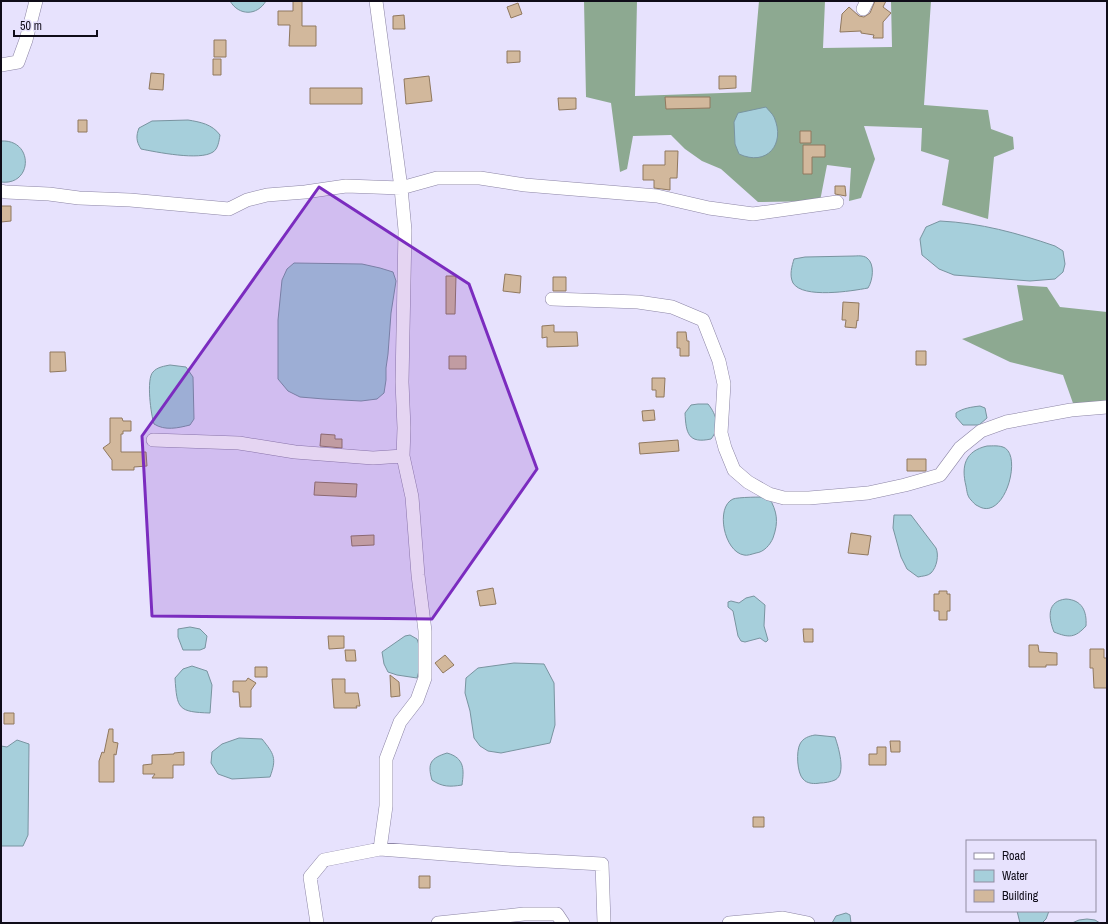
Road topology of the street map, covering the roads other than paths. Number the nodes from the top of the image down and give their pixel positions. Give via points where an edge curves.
1 (36, 1) edge
2 (376, 1) edge
3 (1, 65) edge
4 (401, 188) junction
5 (1, 191) edge
6 (838, 202) dead end
7 (552, 299) dead end
8 (1107, 407) edge
9 (153, 440) dead end
10 (403, 456) junction
11 (380, 849) junction
12 (317, 923) edge
13 (438, 923) edge
14 (563, 923) edge
15 (604, 923) edge
16 (730, 923) edge
17 (808, 923) edge

1 - 3 street via 18,62
2 - 4 street
4 - 5 street via 346,186 267,195 247,200 229,209
4 - 6 street via 437,178 480,178 525,185 657,196 709,208 753,214
4 - 10 street via 405,230
7 - 8 street via 638,302 672,307 703,320 719,361 724,384 721,433 724,448 734,470 762,490 784,498 868,493 905,485 940,475 960,448 981,431 1006,422 1070,410
9 - 10 street via 239,443 295,452 366,458
10 - 11 street via 412,497 425,631 425,678 417,700 400,722 386,759 386,806
11 - 12 street via 324,860 310,877
11 - 15 street via 602,864
13 - 14 street via 530,914 557,914
16 - 17 street via 783,918

